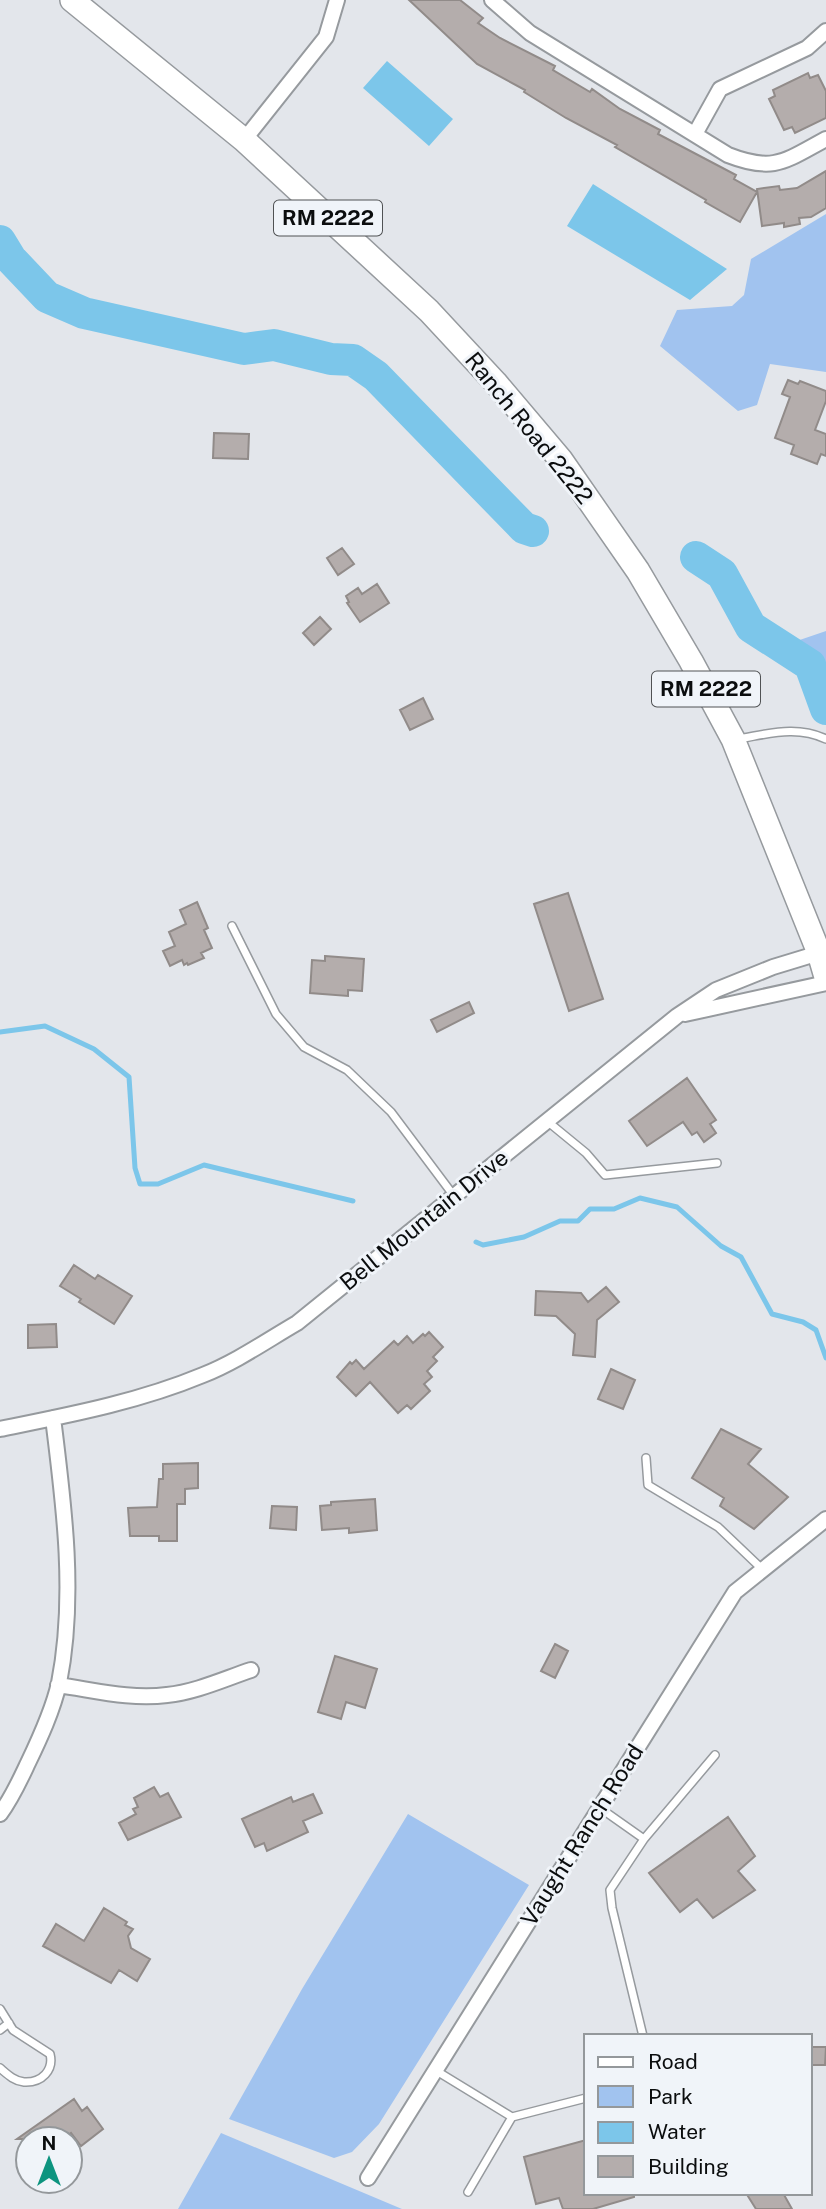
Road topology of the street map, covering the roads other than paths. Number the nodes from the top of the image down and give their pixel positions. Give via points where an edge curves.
1 (72, 0) edge
2 (337, 0) edge
3 (492, 0) edge
4 (826, 31) edge
5 (695, 134) junction
6 (826, 139) edge
7 (244, 140) junction
8 (733, 739) junction
9 (826, 739) edge
10 (232, 926) dead end
11 (819, 953) junction
12 (826, 977) edge
13 (826, 983) edge
14 (677, 1016) junction
15 (547, 1121) junction
16 (717, 1163) dead end
17 (454, 1196) junction
18 (53, 1418) junction
19 (0, 1429) edge
20 (646, 1458) dead end
21 (826, 1519) edge
22 (763, 1570) junction
23 (251, 1670) dead end
24 (58, 1685) junction
25 (715, 1755) dead end
26 (600, 1807) junction
27 (0, 1814) edge
28 (644, 1839) junction
29 (0, 2009) edge
30 (9, 2023) junction
31 (0, 2030) edge
32 (643, 2034) edge
33 (0, 2068) edge
34 (435, 2070) junction
35 (584, 2099) edge
36 (512, 2117) junction
37 (368, 2178) dead end
38 (468, 2192) dead end

1 - 7 main road, Ranch Road 2222 / RM 2222
2 - 7 street via 326,37
3 - 5 street via 530,33
4 - 5 street via 807,48 720,89
5 - 6 street via 728,155 765,165 783,162
7 - 8 main road, Ranch Road 2222 / RM 2222 via 429,311 561,460 638,570
8 - 9 lane via 792,730
8 - 11 main road, Ranch Road 2222 / RM 2222
10 - 17 lane via 276,1014 304,1047 347,1070 391,1112
11 - 12 main road, Ranch Road 2222 / RM 2222
11 - 14 street, Bell Mountain Drive via 716,990
13 - 14 street
14 - 15 street, Bell Mountain Drive
15 - 16 lane via 605,1175
15 - 17 street, Bell Mountain Drive
17 - 18 street, Bell Mountain Drive via 297,1323 243,1355 159,1392
18 - 19 street, Bell Mountain Drive
18 - 24 street via 62,1491 67,1623
20 - 22 lane via 648,1485 718,1527
21 - 22 street, Vaught Ranch Road
22 - 26 street, Vaught Ranch Road via 735,1592
23 - 24 street via 167,1695 130,1696
24 - 27 street via 37,1744
25 - 28 lane
26 - 28 lane
26 - 34 street, Vaught Ranch Road
28 - 32 lane via 610,1890
29 - 30 lane
30 - 31 lane
30 - 33 lane via 50,2054 52,2063 40,2079 25,2082
34 - 36 lane
34 - 37 street, Vaught Ranch Road
35 - 36 lane
36 - 38 lane

